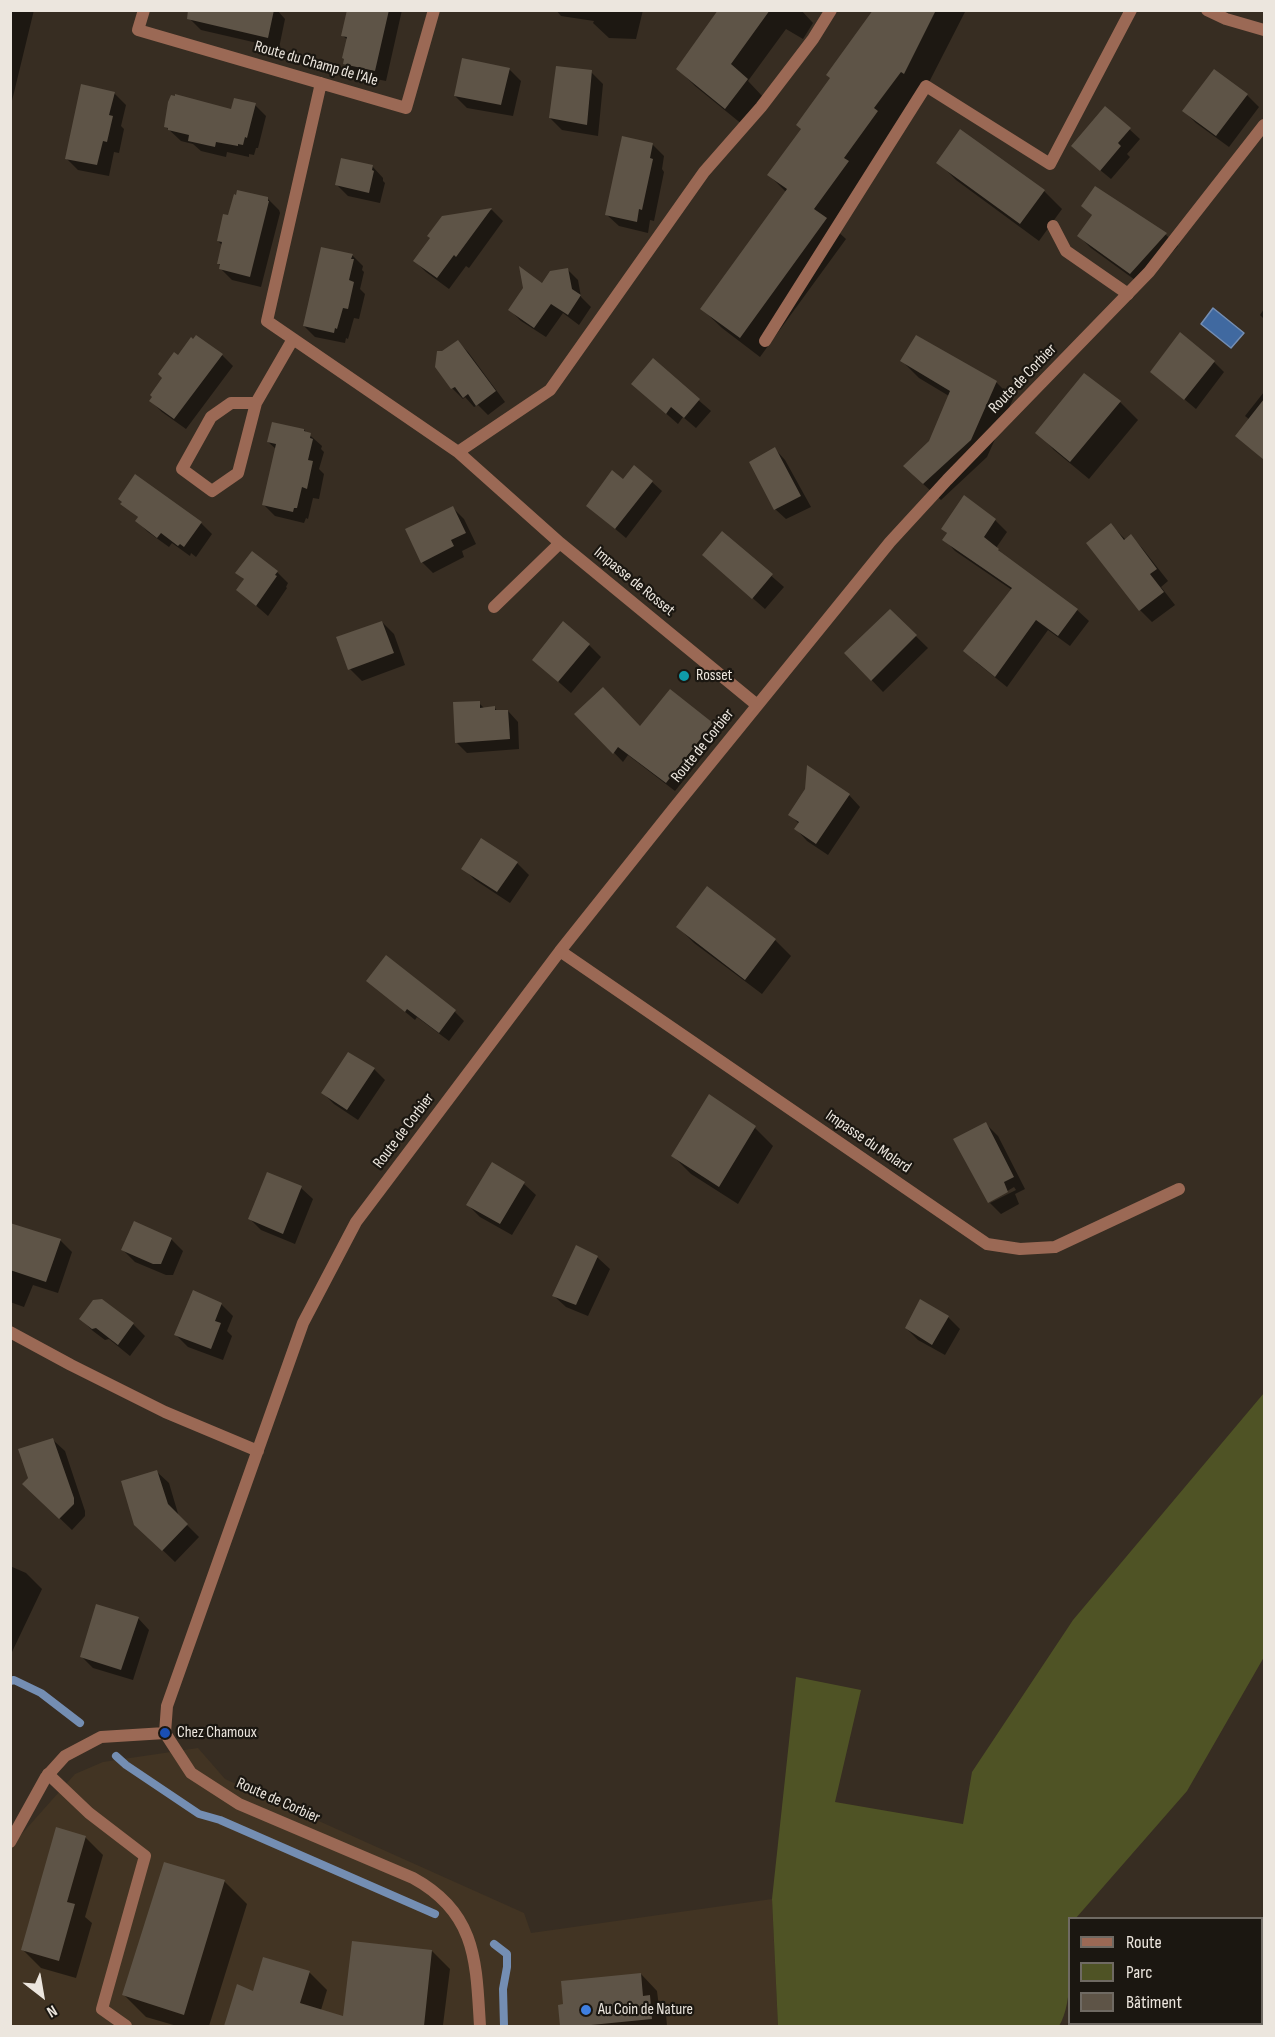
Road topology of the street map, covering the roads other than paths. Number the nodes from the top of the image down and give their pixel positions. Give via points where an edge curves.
1 (144, 10) edge
2 (434, 10) edge
3 (831, 10) edge
4 (1131, 10) edge
5 (1207, 10) edge
6 (1264, 30) edge
7 (321, 83) junction
8 (1264, 125) edge
9 (1053, 226) dead end
10 (1128, 294) junction
11 (293, 339) junction
12 (765, 341) dead end
13 (256, 403) junction
14 (458, 452) junction
15 (560, 543) junction
16 (494, 607) dead end
17 (757, 705) junction
18 (560, 951) junction
19 (1179, 1189) dead end
20 (10, 1332) edge
21 (258, 1451) junction
22 (165, 1733) junction
23 (48, 1774) junction
24 (10, 1842) edge
25 (126, 2026) edge
26 (480, 2026) edge

1 - 7 street, Route du Champ de l'Ale via 138,30
2 - 7 street, Route du Champ de l'Ale via 406,108
3 - 14 street via 761,107 704,172 550,390
4 - 12 street via 1050,164 926,86
5 - 6 street
7 - 11 street, Impasse de Rosset via 267,321
8 - 10 street, Route de Corbier
9 - 10 street via 1066,251
10 - 17 street, Route de Corbier via 890,542
11 - 13 street
11 - 14 street, Impasse de Rosset
13 - 13 street via 238,473 212,491 182,469 211,417 231,403
14 - 15 street, Impasse de Rosset
15 - 16 street
15 - 17 street, Impasse de Rosset
17 - 18 street, Route de Corbier
18 - 19 street, Impasse du Molard via 987,1244 1020,1249 1055,1247
18 - 21 street, Route de Corbier via 356,1222 303,1323
20 - 21 street via 165,1412
21 - 22 street, Route de Corbier via 167,1706
22 - 23 street via 101,1737 65,1756
22 - 26 street, Route de Corbier via 191,1773 239,1804 435,1891 460,1918 473,1953
23 - 24 street
23 - 25 street via 89,1813 145,1856 102,2008

